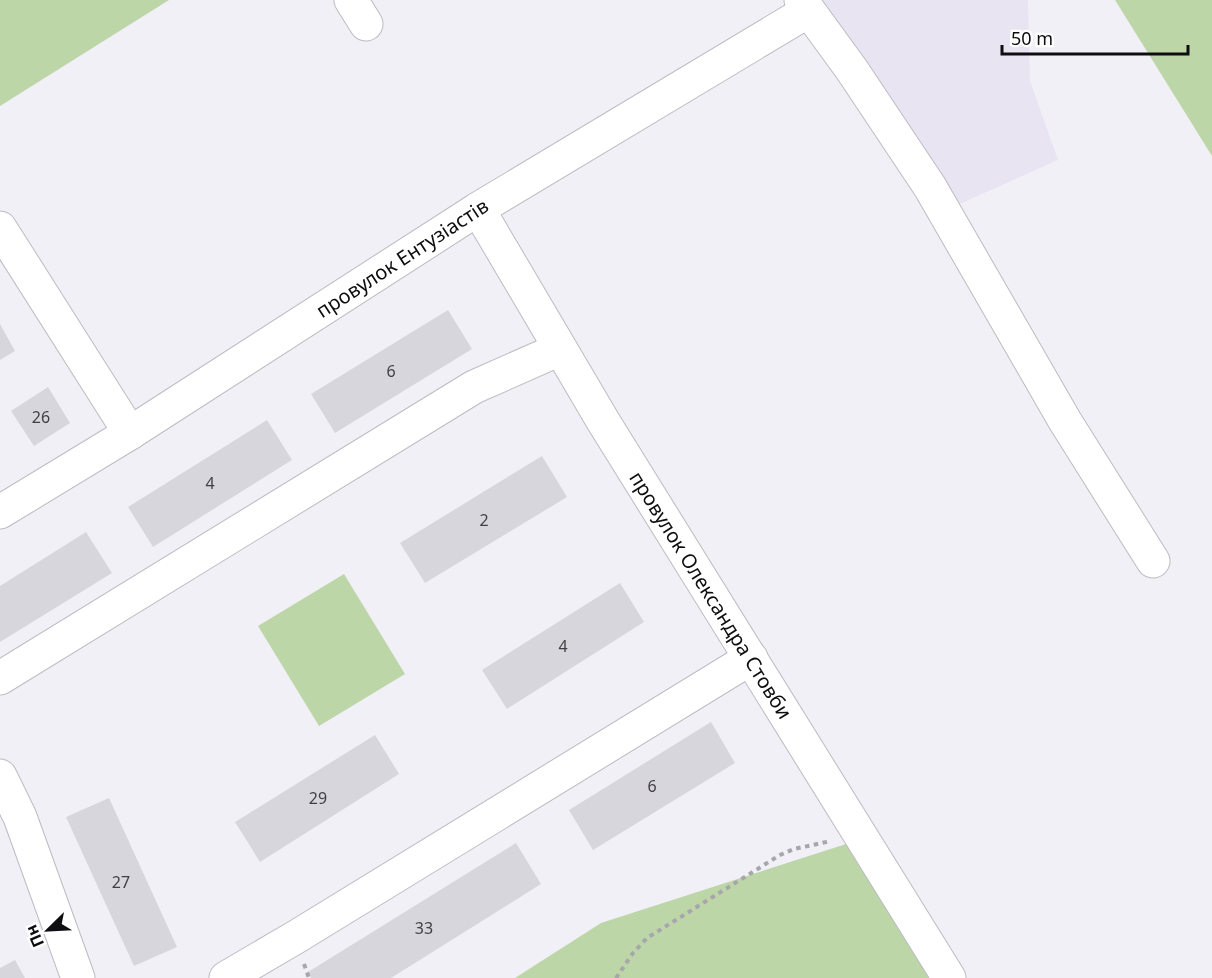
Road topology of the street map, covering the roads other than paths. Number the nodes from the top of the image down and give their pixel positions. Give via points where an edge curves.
1 (804, 5) edge
2 (478, 209) junction
3 (0, 228) edge
4 (560, 349) junction
5 (130, 433) junction
6 (0, 512) edge
7 (1153, 561) dead end
8 (751, 658) junction
9 (0, 678) edge
10 (0, 776) edge
11 (78, 978) edge
12 (226, 978) edge
13 (949, 978) edge

1 - 2 street, провулок Ентузіастів
1 - 7 street via 930,187 1065,421
2 - 4 street, провулок Олександра Стовби
2 - 5 street, провулок Ентузіастів
3 - 5 street
4 - 8 street, провулок Олександра Стовби
4 - 9 street via 474,387
5 - 6 street, провулок Ентузіастів
8 - 12 street
8 - 13 street, провулок Олександра Стовби
10 - 11 street via 20,817

